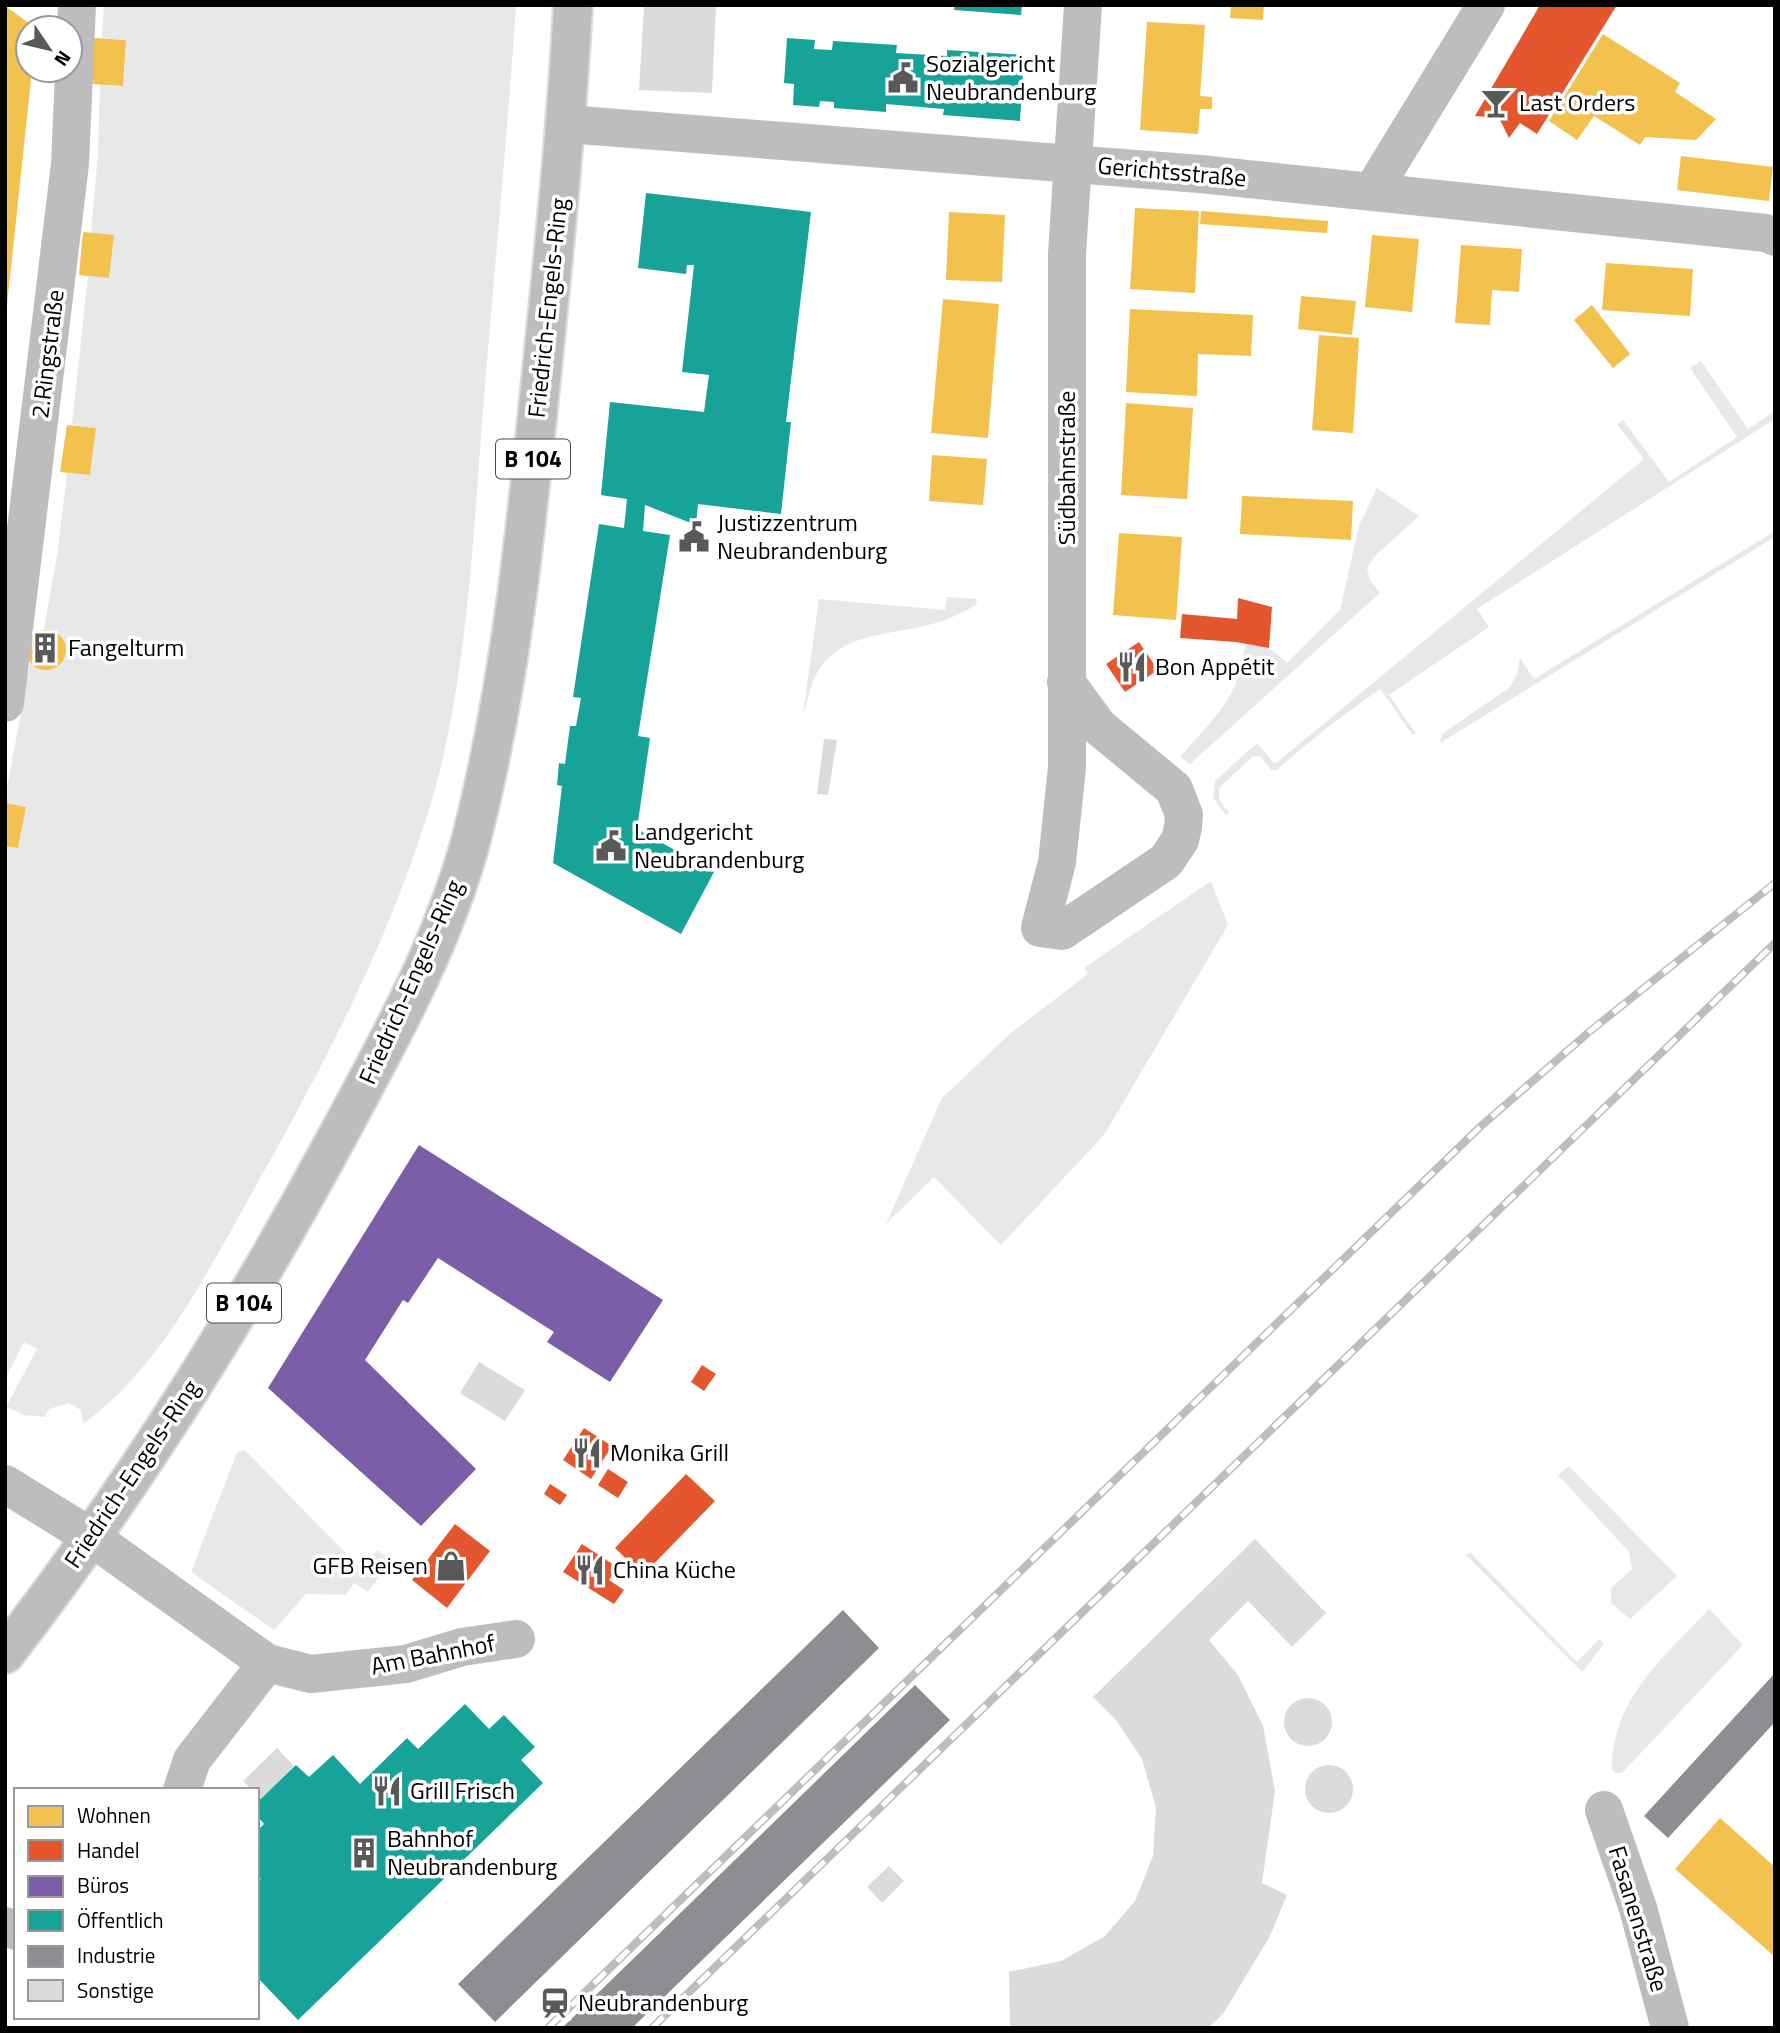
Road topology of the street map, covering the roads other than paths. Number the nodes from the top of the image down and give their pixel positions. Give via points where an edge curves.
1 (77, 5) edge
2 (573, 5) edge
3 (1083, 5) edge
4 (1486, 5) edge
5 (567, 124) junction
6 (1071, 164) junction
7 (1373, 190) junction
8 (1775, 237) edge
9 (11, 626) edge
10 (1066, 682) junction
11 (5, 702) edge
12 (5, 1483) edge
13 (91, 1536) junction
14 (516, 1639) dead end
15 (5, 1654) edge
16 (267, 1662) junction
17 (183, 1788) edge
18 (1604, 1810) dead end
19 (1670, 2028) edge

1 - 9 street, 2.Ringstraße via 70,164
2 - 5 street, Friedrich-Engels-Ring / B 104
3 - 6 street, Südbahnstraße
4 - 7 street
5 - 6 street, Gerichtsstraße
5 - 13 street, Friedrich-Engels-Ring / B 104 via 527,527 498,714 470,842 450,906 380,1058 293,1218 162,1434
6 - 7 street, Gerichtsstraße
6 - 10 street, Südbahnstraße
7 - 8 street, Gerichtsstraße
9 - 11 street, 2.Ringstraße
10 - 10 street, Südbahnstraße via 1099,727 1174,789 1183,827 1166,861 1062,931 1040,929 1065,810
12 - 13 street, Am Bahnhof
13 - 15 street, Friedrich-Engels-Ring / B 104
13 - 16 street, Am Bahnhof
14 - 16 street, Am Bahnhof via 461,1647 406,1664 311,1674
16 - 17 street via 192,1760
18 - 19 street, Fasanenstraße

